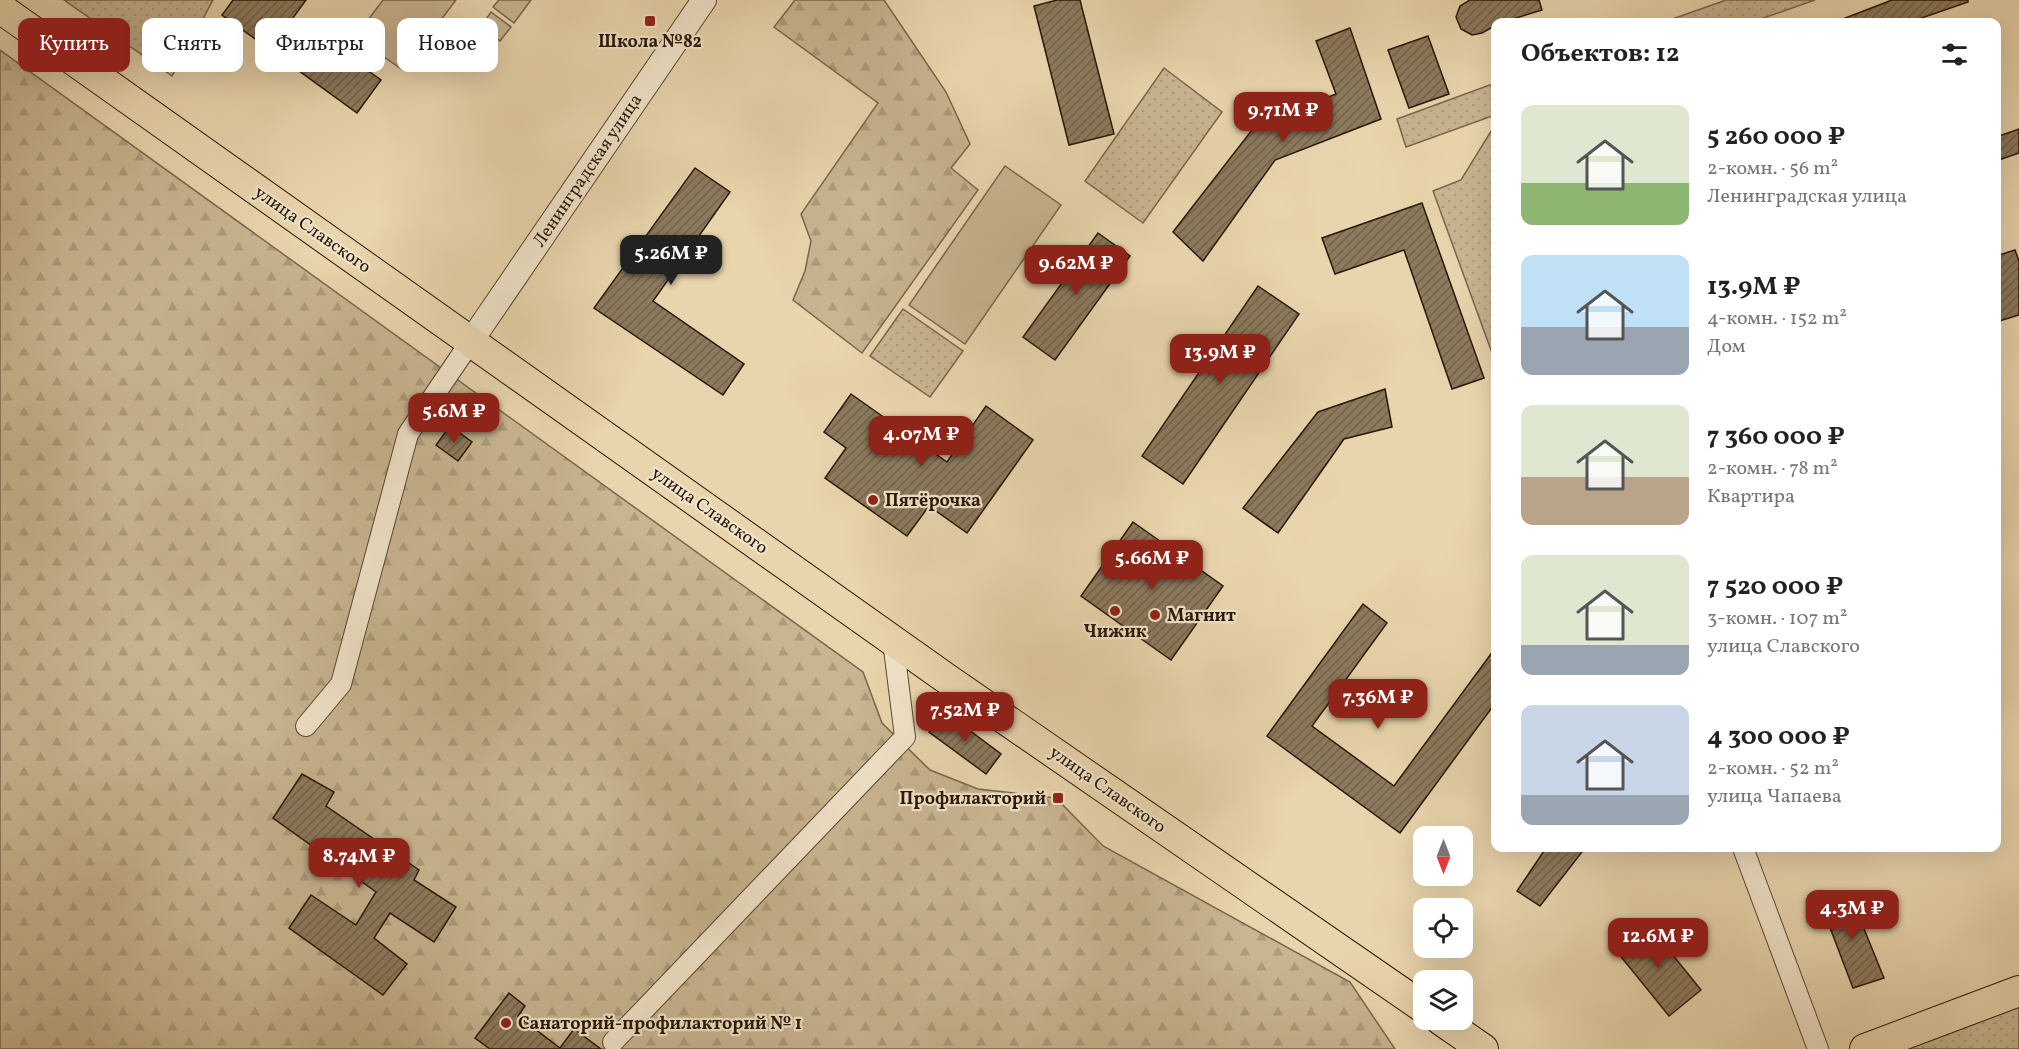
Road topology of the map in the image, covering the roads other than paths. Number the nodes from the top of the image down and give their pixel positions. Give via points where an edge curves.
1 (704, 0) edge
2 (0, 8) edge
3 (471, 341) junction
4 (893, 641) junction
5 (306, 726) dead end
6 (1744, 852) edge
7 (2019, 991) edge
8 (1413, 1000) edge
9 (1456, 1030) edge
10 (613, 1042) dead end
11 (1484, 1049) edge
12 (1818, 1049) edge
13 (1865, 1049) edge

1 - 3 street, Ленинградская улица
2 - 3 main road, улица Славского
3 - 4 main road, улица Славского
3 - 5 street via 408,434 341,684
4 - 8 main road, улица Славского
4 - 10 street via 905,737
6 - 12 street
7 - 13 main road
9 - 11 main road

